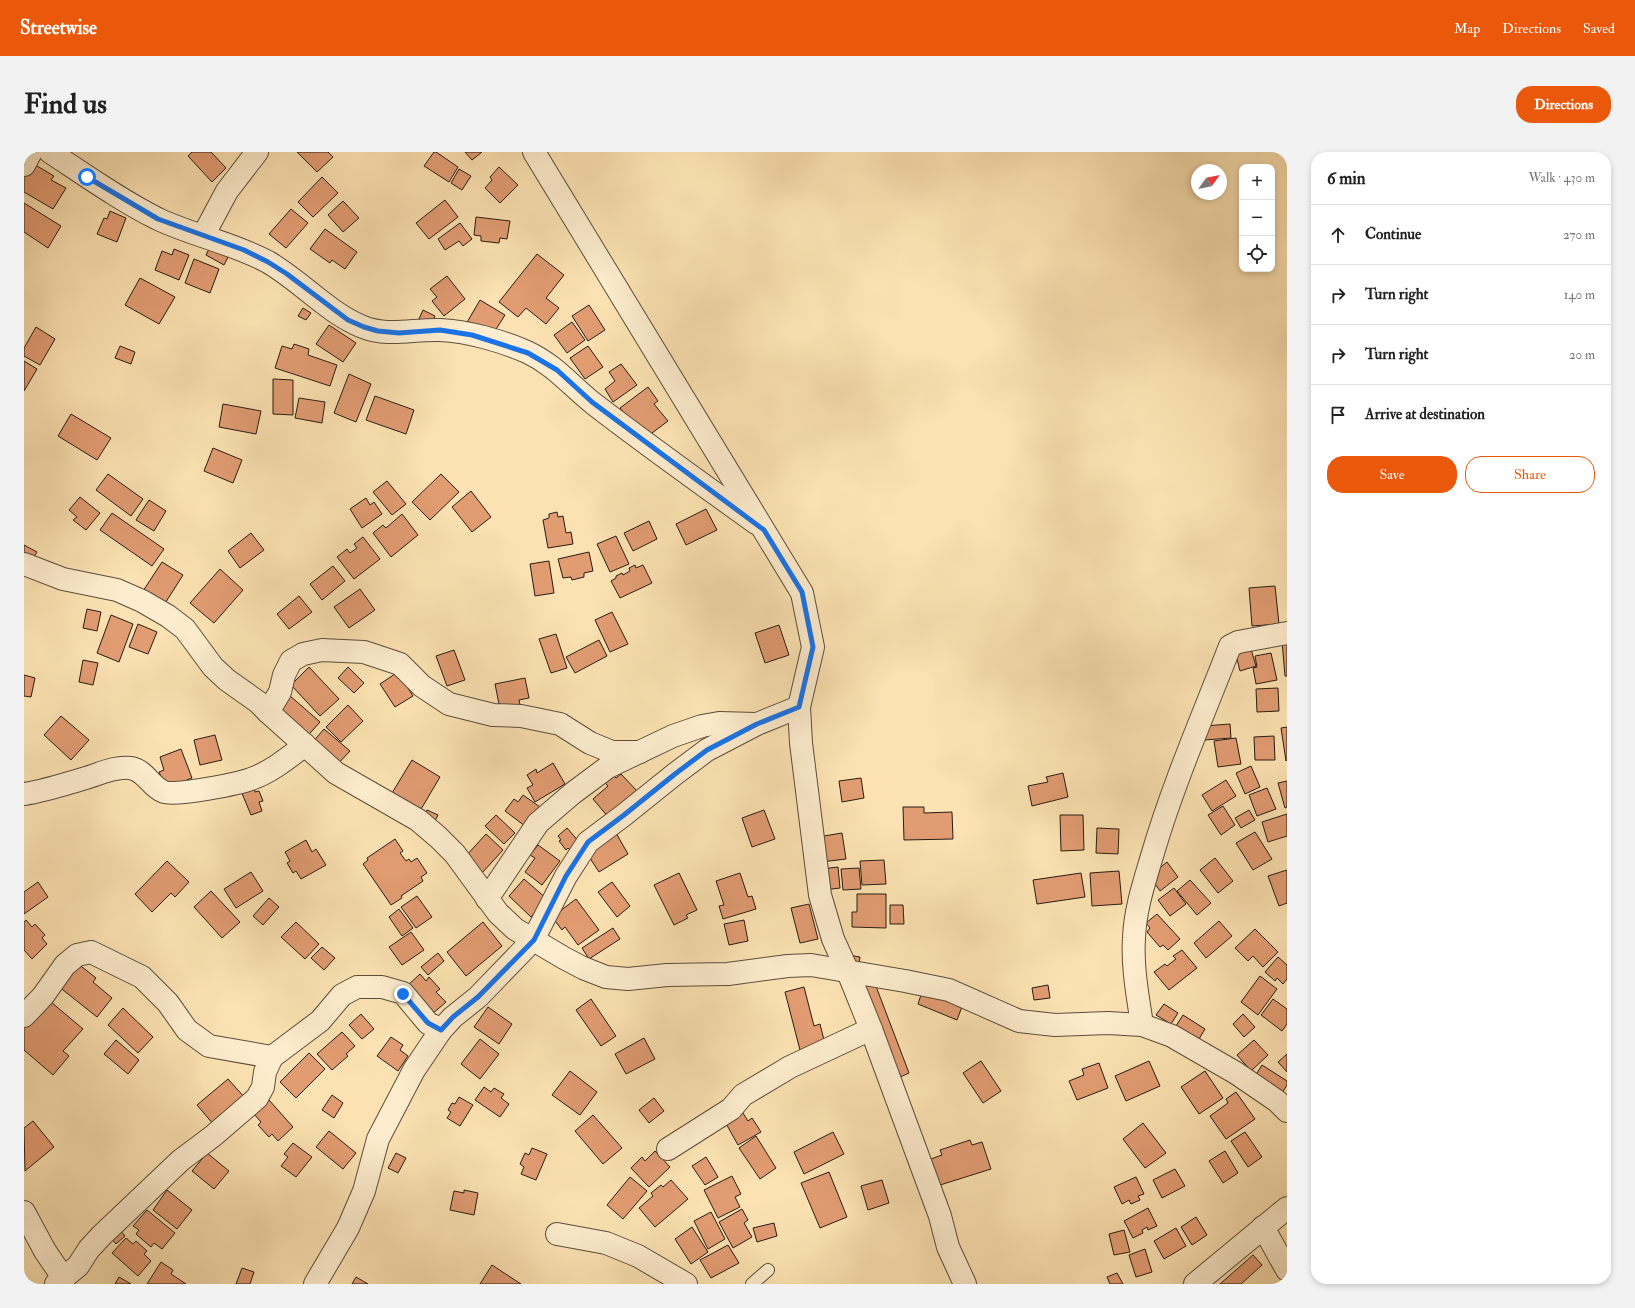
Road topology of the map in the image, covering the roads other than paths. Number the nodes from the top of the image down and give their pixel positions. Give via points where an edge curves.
1 (31, 152) edge
2 (50, 152) edge
3 (257, 152) edge
4 (534, 152) edge
5 (24, 165) edge
6 (203, 236) junction
7 (764, 530) junction
8 (24, 564) edge
9 (1287, 633) edge
10 (799, 707) junction
11 (268, 712) junction
12 (757, 724) junction
13 (305, 745) junction
14 (640, 752) junction
15 (24, 794) edge
16 (487, 898) junction
17 (534, 940) junction
18 (848, 972) junction
19 (33, 996) edge
20 (24, 1016) edge
21 (1142, 1025) junction
22 (870, 1029) junction
23 (441, 1030) junction
24 (272, 1058) junction
25 (1287, 1111) edge
26 (668, 1149) dead end
27 (1287, 1208) edge
28 (24, 1212) edge
29 (1263, 1227) junction
30 (557, 1234) dead end
31 (768, 1270) dead end
32 (1287, 1270) edge
33 (60, 1281) edge
34 (315, 1284) edge
35 (686, 1284) edge
36 (752, 1284) edge
37 (965, 1284) edge
38 (1195, 1284) edge

1 - 5 street
2 - 6 street via 158,219
3 - 6 street via 227,191
4 - 7 street
6 - 7 street via 244,250 268,262 348,320 364,327 399,333 440,330 472,335 528,353 557,370 592,402
7 - 10 street via 802,592 813,647
8 - 11 street via 63,579 117,590 168,616 184,629 213,667
9 - 21 street via 1238,642 1230,646 1183,762 1162,821 1138,905 1134,968
10 - 12 street
10 - 18 street via 801,743 820,895 833,939
11 - 13 street
11 - 14 street via 280,692 291,661 303,654 322,650 364,652 400,664 422,686 449,704 493,715 520,716 560,724 590,743 612,752
12 - 14 street via 719,723 702,726
12 - 17 street via 707,750 588,842 566,876
13 - 15 street via 279,764 251,779 187,792 164,792 142,772 130,768 114,769 44,791
13 - 16 street via 336,773 418,820 455,854
14 - 16 street via 608,767 538,823
16 - 17 street via 515,929
17 - 18 street via 583,968 606,977 628,979 667,975 728,974 811,965
17 - 23 street via 478,997
18 - 21 street via 949,990 1019,1020 1055,1024 1108,1022
18 - 22 street
19 - 20 street
19 - 24 street via 77,955 92,952 142,977 168,1003 187,1030 209,1046
21 - 25 street via 1172,1036 1236,1073 1277,1101
22 - 26 street via 790,1066 743,1095 731,1109
22 - 37 street via 940,1216 948,1247
23 - 24 street via 428,1023 403,994 382,987 357,987 342,995 320,1021
23 - 34 street via 414,1070 378,1139 364,1191 348,1228
24 - 33 street via 257,1098 181,1160 102,1236 78,1266
27 - 29 street
28 - 33 street
29 - 32 street
29 - 38 street
30 - 35 street via 606,1243 638,1256
31 - 36 lane

